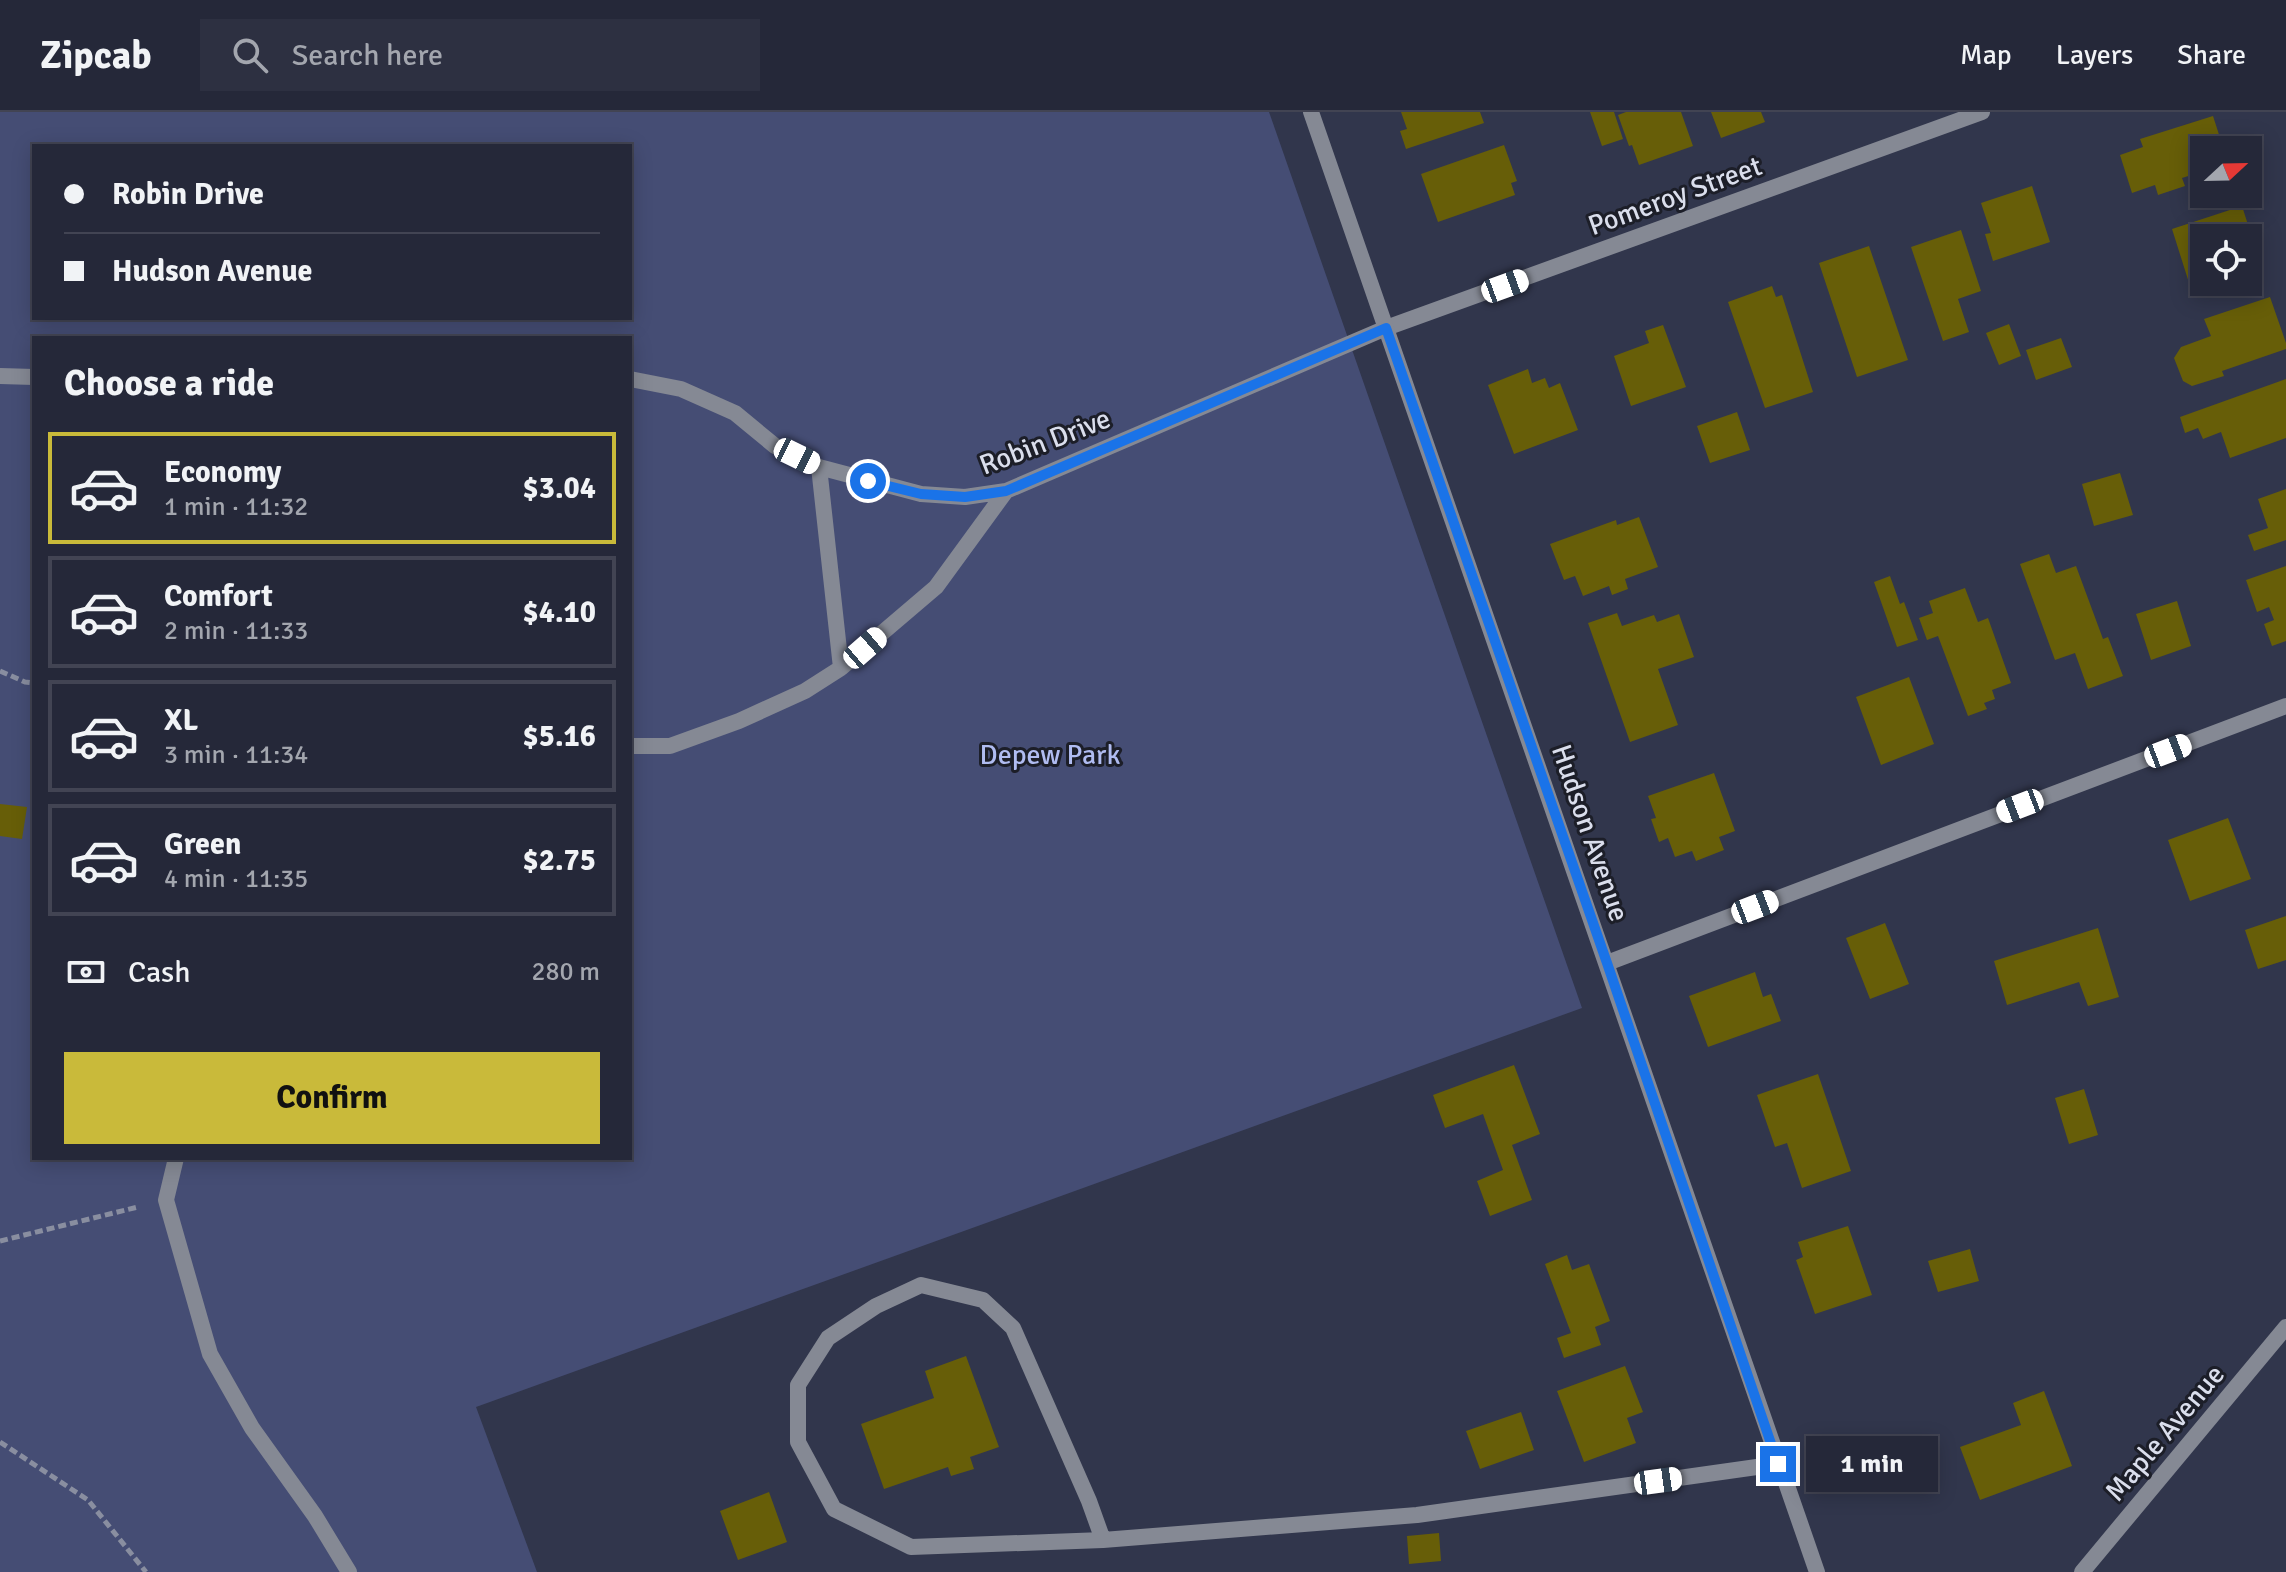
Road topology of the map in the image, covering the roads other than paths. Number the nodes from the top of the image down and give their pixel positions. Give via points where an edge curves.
1 (1311, 112) edge
2 (1982, 112) edge
3 (1386, 328) junction
4 (0, 376) edge
5 (32, 377) edge
6 (632, 379) edge
7 (819, 467) junction
8 (1006, 491) junction
9 (841, 668) junction
10 (2286, 706) edge
11 (632, 746) edge
12 (1607, 963) junction
13 (176, 1160) edge
14 (2286, 1327) edge
15 (1778, 1464) junction
16 (1103, 1540) junction
17 (349, 1572) edge
18 (1817, 1572) edge
19 (2082, 1572) edge

1 - 3 street, Hudson Avenue
2 - 3 street, Pomeroy Street
3 - 8 street, Robin Drive
3 - 12 street, Hudson Avenue
4 - 5 street
6 - 7 street, Robin Drive via 681,389 735,413 775,446
7 - 8 street, Robin Drive via 921,494 965,497
7 - 9 street
8 - 9 street via 936,587
9 - 11 street via 739,721 670,746
10 - 12 street
12 - 15 street, Hudson Avenue
13 - 17 street via 166,1200 210,1354 252,1428
14 - 19 street, Maple Avenue
15 - 16 street via 1417,1515
15 - 18 street, Hudson Avenue
16 - 16 street via 911,1547 834,1509 798,1442 798,1385 828,1338 876,1306 921,1285 983,1300 1013,1328

